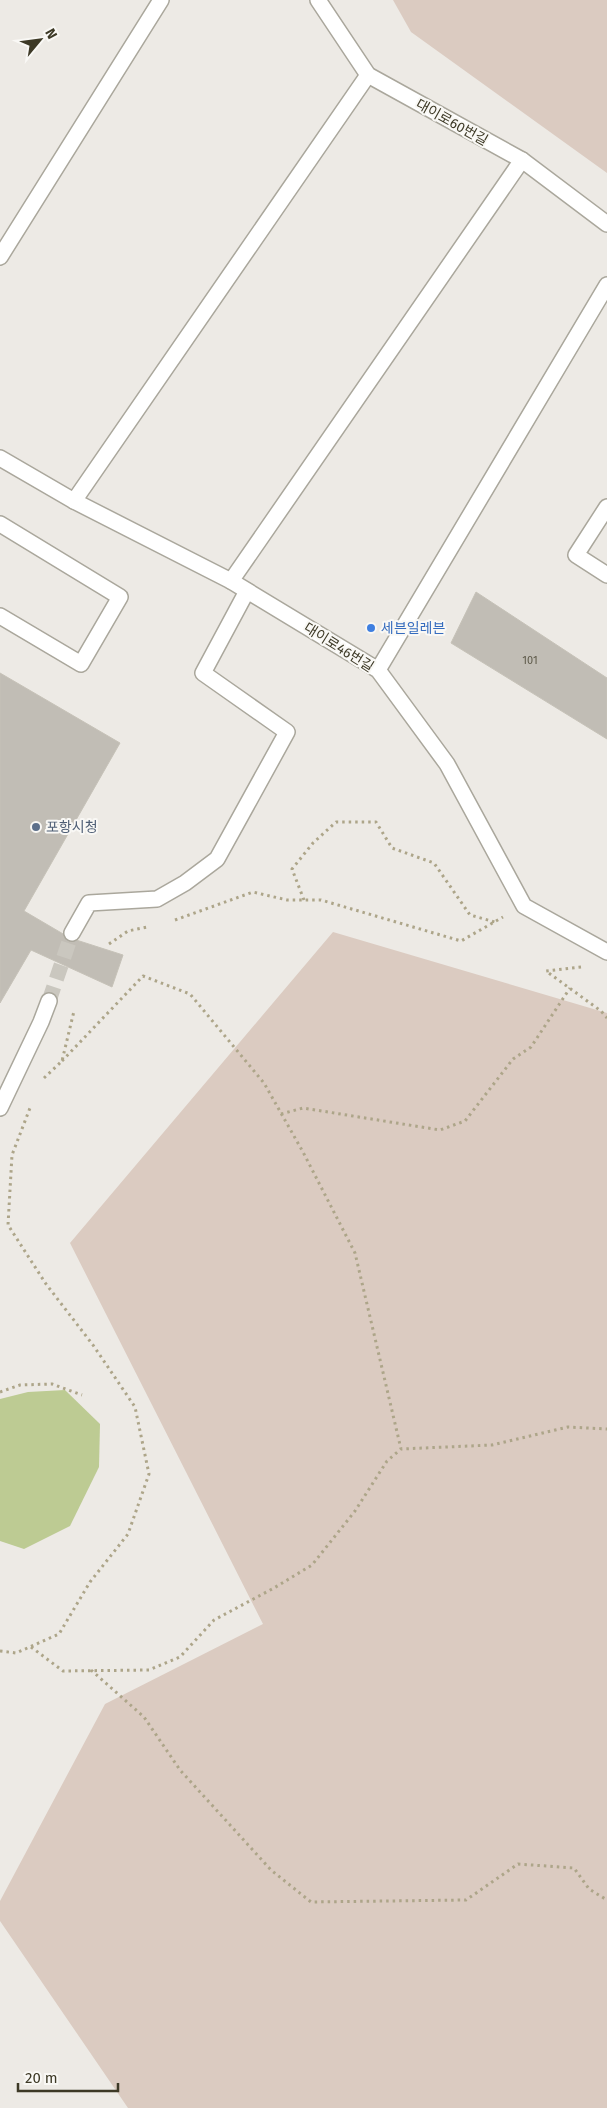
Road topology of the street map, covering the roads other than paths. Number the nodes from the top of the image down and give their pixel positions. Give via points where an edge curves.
1 (161, 0) edge
2 (318, 0) edge
3 (368, 75) junction
4 (522, 160) junction
5 (607, 224) edge
6 (0, 258) edge
7 (607, 285) edge
8 (0, 458) edge
9 (74, 500) junction
10 (607, 507) edge
11 (0, 524) edge
12 (607, 575) edge
13 (231, 580) junction
14 (247, 590) junction
15 (0, 616) edge
16 (378, 670) junction
17 (72, 933) tunnel mouth
18 (607, 952) edge
19 (49, 1001) tunnel mouth
20 (0, 1108) edge

1 - 6 street
2 - 3 street, 대이로60번길
3 - 4 street, 대이로60번길
3 - 9 street
4 - 5 street, 대이로60번길
4 - 13 street
7 - 16 street
8 - 9 street, 대이로46번길
9 - 13 street, 대이로46번길
10 - 12 street via 576,555
11 - 15 street via 120,597 81,664
13 - 14 street, 대이로46번길
14 - 16 street, 대이로46번길
14 - 17 street via 202,673 287,732 217,858 185,883 157,898 89,903
16 - 18 street, 대이로46번길 via 447,764 524,906
19 - 20 street

